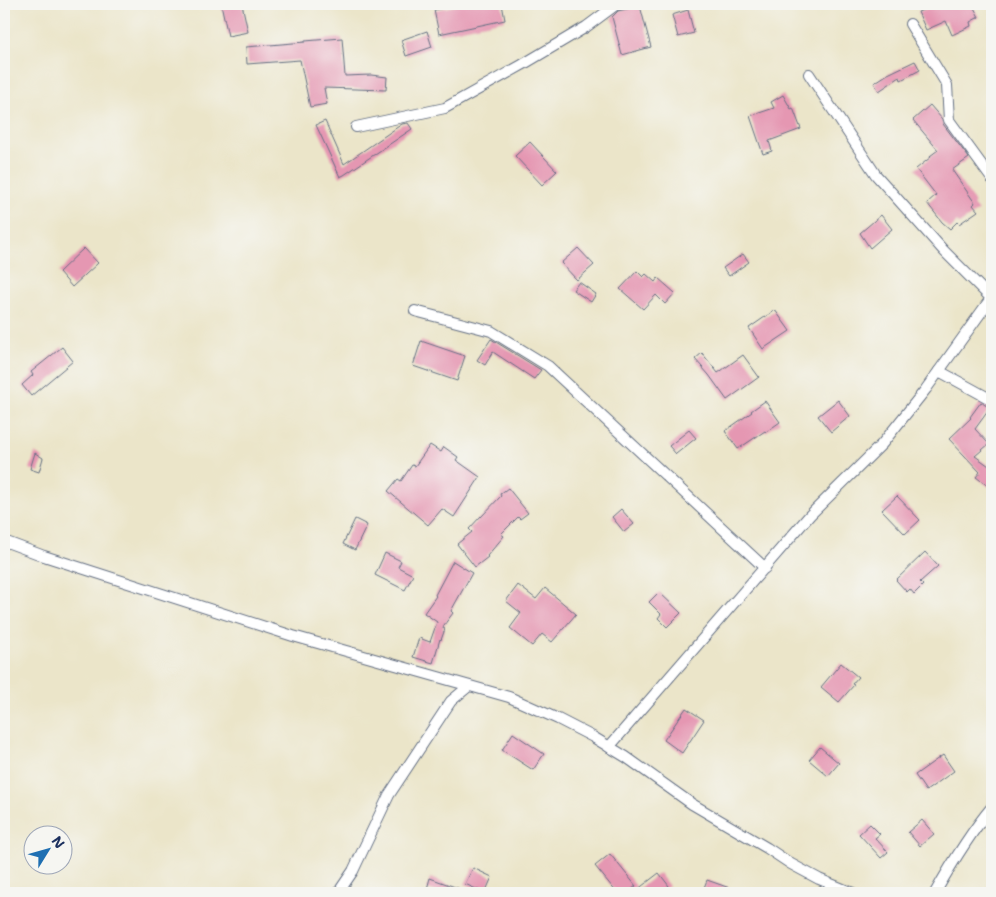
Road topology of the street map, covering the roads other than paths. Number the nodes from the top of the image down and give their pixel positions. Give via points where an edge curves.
1 (617, 4) edge
2 (910, 24) dead end
3 (810, 74) dead end
4 (356, 127) dead end
5 (992, 178) edge
6 (992, 298) edge
7 (415, 311) dead end
8 (939, 370) junction
9 (992, 400) edge
10 (4, 541) edge
11 (765, 568) junction
12 (469, 686) junction
13 (609, 747) junction
14 (992, 807) edge
15 (338, 893) edge
16 (853, 893) edge
17 (935, 893) edge

1 - 4 street via 522,66 445,108
2 - 5 street via 947,84 950,120
3 - 6 street via 876,175 944,251
6 - 8 street
7 - 11 street via 491,331 548,366
8 - 9 street
8 - 11 street via 882,444 810,515
10 - 12 street via 293,636
11 - 13 street
12 - 13 street via 508,697
12 - 15 street via 451,701 389,795 353,870
13 - 16 street via 692,804 791,864
14 - 17 street

